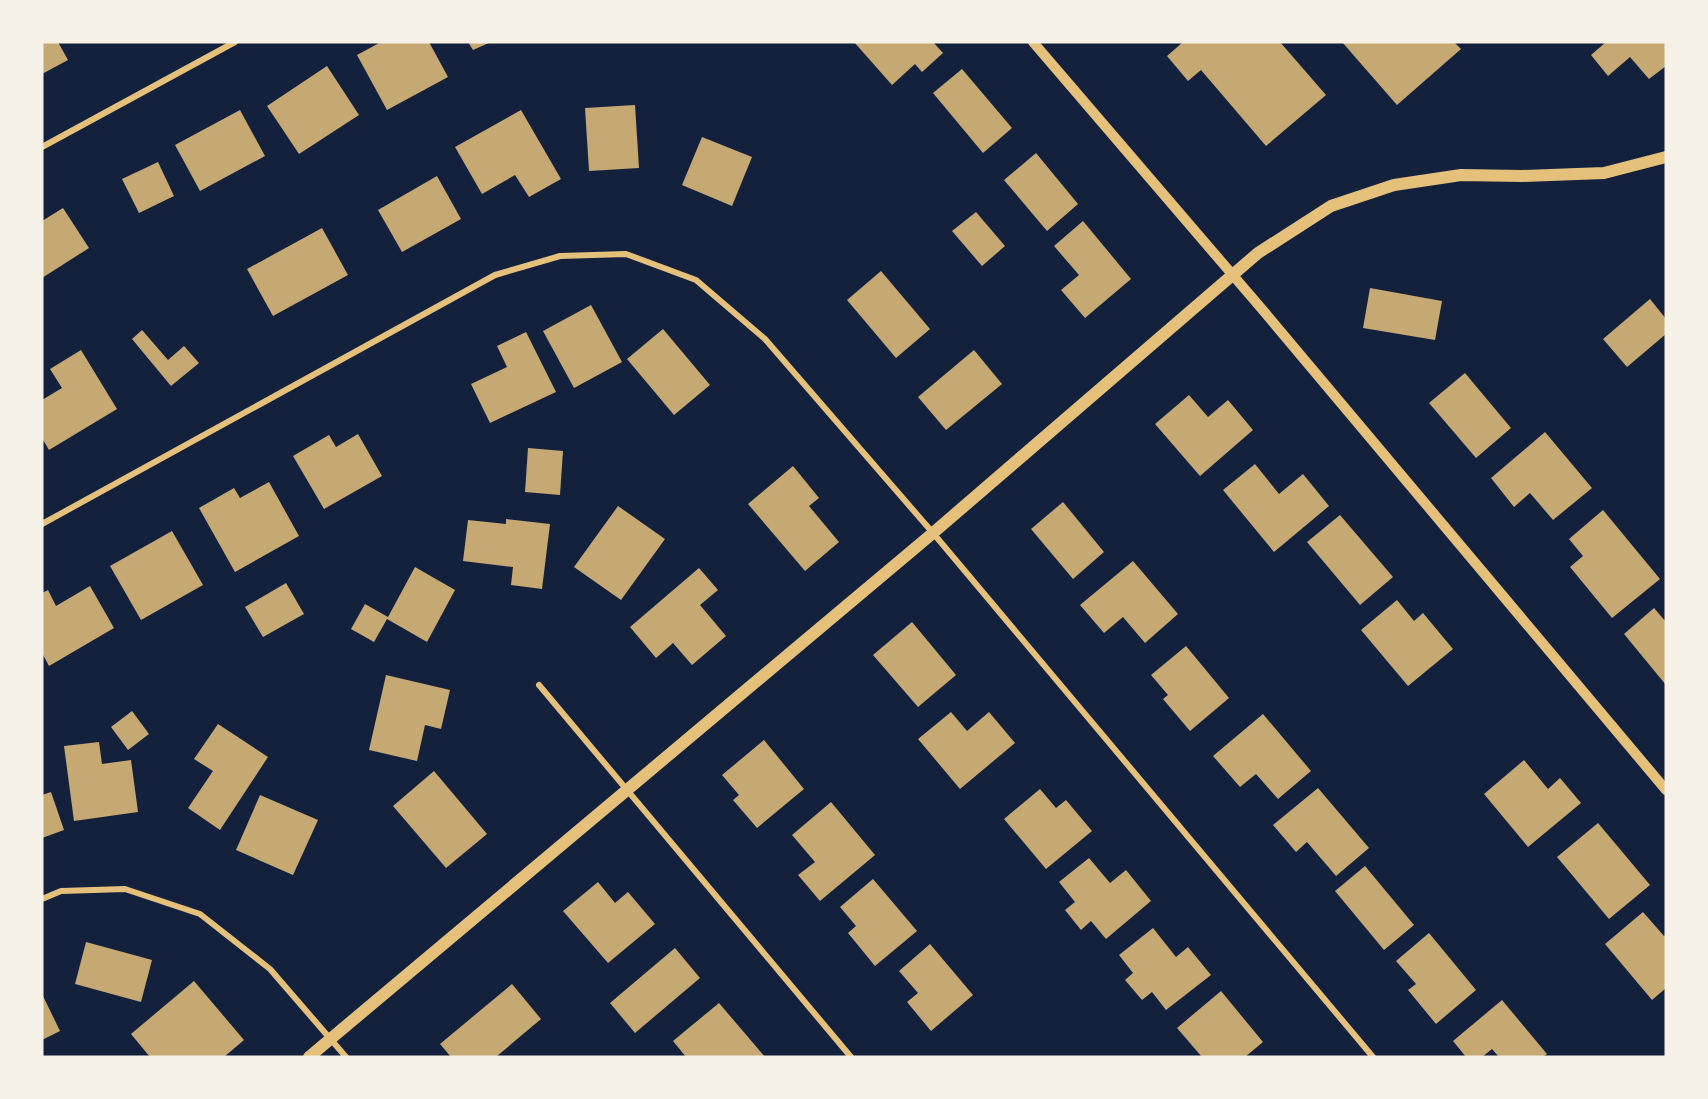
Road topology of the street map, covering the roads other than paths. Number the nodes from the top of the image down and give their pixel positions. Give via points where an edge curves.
1 (235, 42) edge
2 (1033, 42) edge
3 (42, 147) edge
4 (1666, 158) edge
5 (1233, 276) junction
6 (42, 524) edge
7 (933, 533) junction
8 (539, 685) dead end
9 (627, 789) junction
10 (1666, 790) edge
11 (42, 898) edge
12 (331, 1038) junction
13 (309, 1057) edge
14 (346, 1057) edge
15 (851, 1057) edge
16 (1373, 1057) edge

1 - 3 street
2 - 5 street
4 - 5 main road via 1604,173 1461,176 1394,185 1331,206 1258,253
5 - 7 main road
5 - 10 street
6 - 7 street via 495,275 560,256 626,254 696,280 765,339
7 - 9 main road
7 - 16 street
8 - 9 street
9 - 12 main road
9 - 15 street
11 - 12 street via 61,891 125,889 200,914 270,969
12 - 13 main road
12 - 14 street

